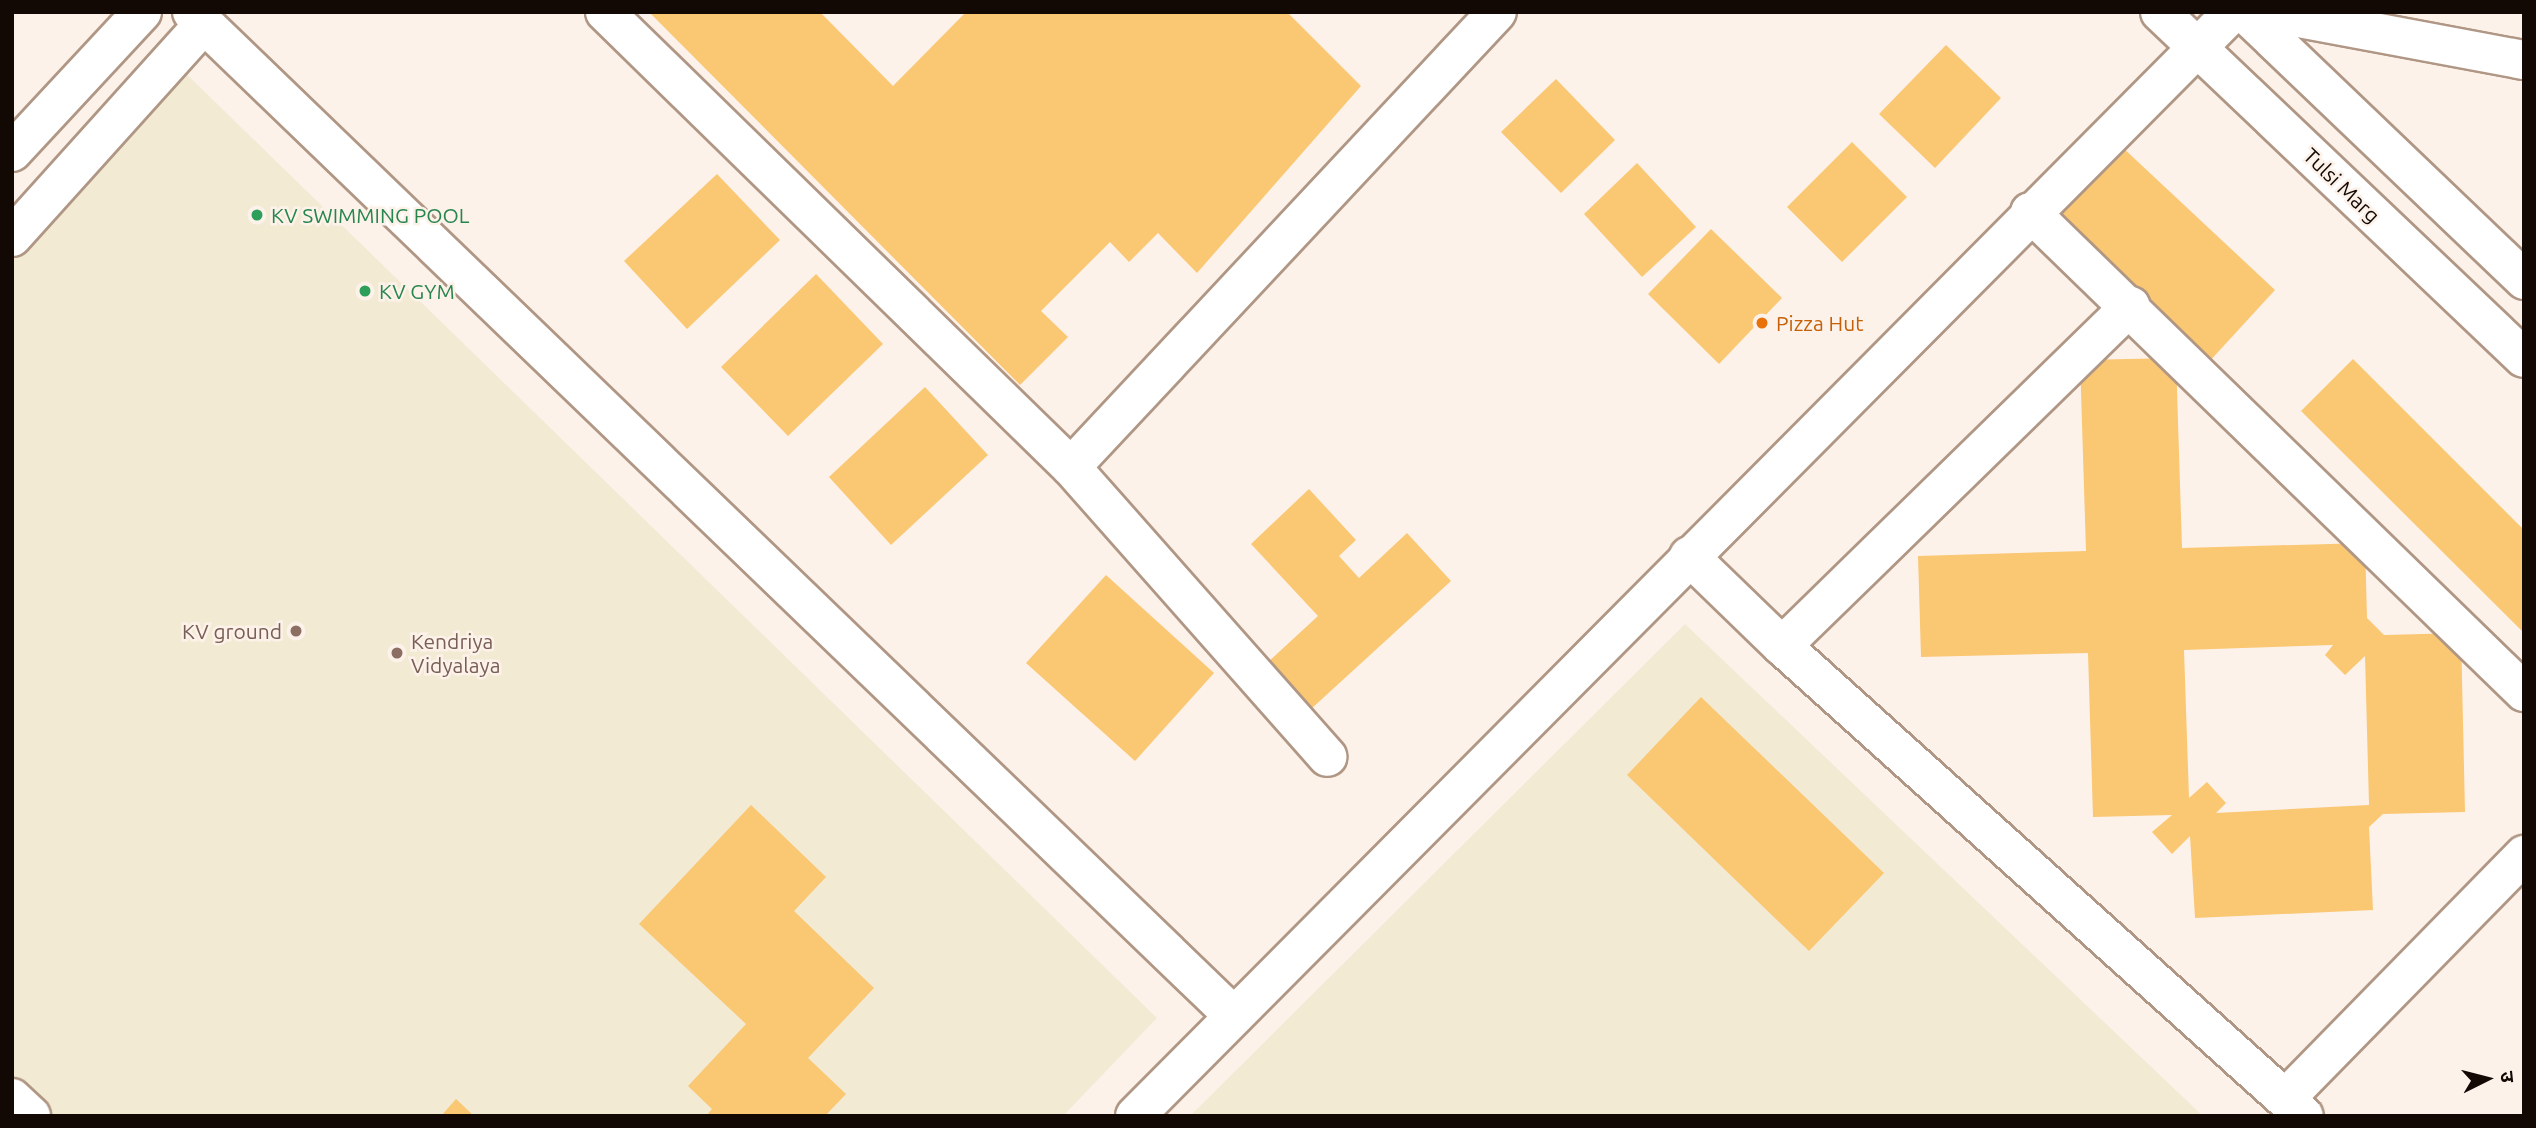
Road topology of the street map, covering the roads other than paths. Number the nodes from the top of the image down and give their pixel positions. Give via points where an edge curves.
1 (142, 12) edge
2 (605, 12) edge
3 (1497, 12) edge
4 (2160, 12) edge
5 (2233, 12) edge
6 (2244, 12) edge
7 (2267, 12) edge
8 (198, 18) edge
9 (2196, 47) junction
10 (2524, 60) edge
11 (12, 152) edge
12 (2030, 212) junction
13 (12, 237) edge
14 (2524, 280) edge
15 (2130, 306) junction
16 (2524, 358) edge
17 (1071, 467) junction
18 (1689, 556) junction
19 (1782, 646) junction
20 (2524, 692) edge
21 (1328, 757) dead end
22 (2524, 855) edge
23 (1234, 1016) junction
24 (12, 1098) edge
25 (2296, 1107) edge
26 (31, 1116) edge
27 (1135, 1116) edge

1 - 11 street
2 - 17 street
3 - 17 street
4 - 9 street, Tulsi Marg
5 - 9 street
6 - 14 street
7 - 10 street
8 - 13 street
8 - 23 street
9 - 12 street
9 - 16 street, Tulsi Marg
12 - 15 street
12 - 18 street
15 - 19 street
15 - 20 street
17 - 21 street
18 - 19 street
18 - 23 street
19 - 25 street
22 - 25 street
23 - 27 street
24 - 26 street

